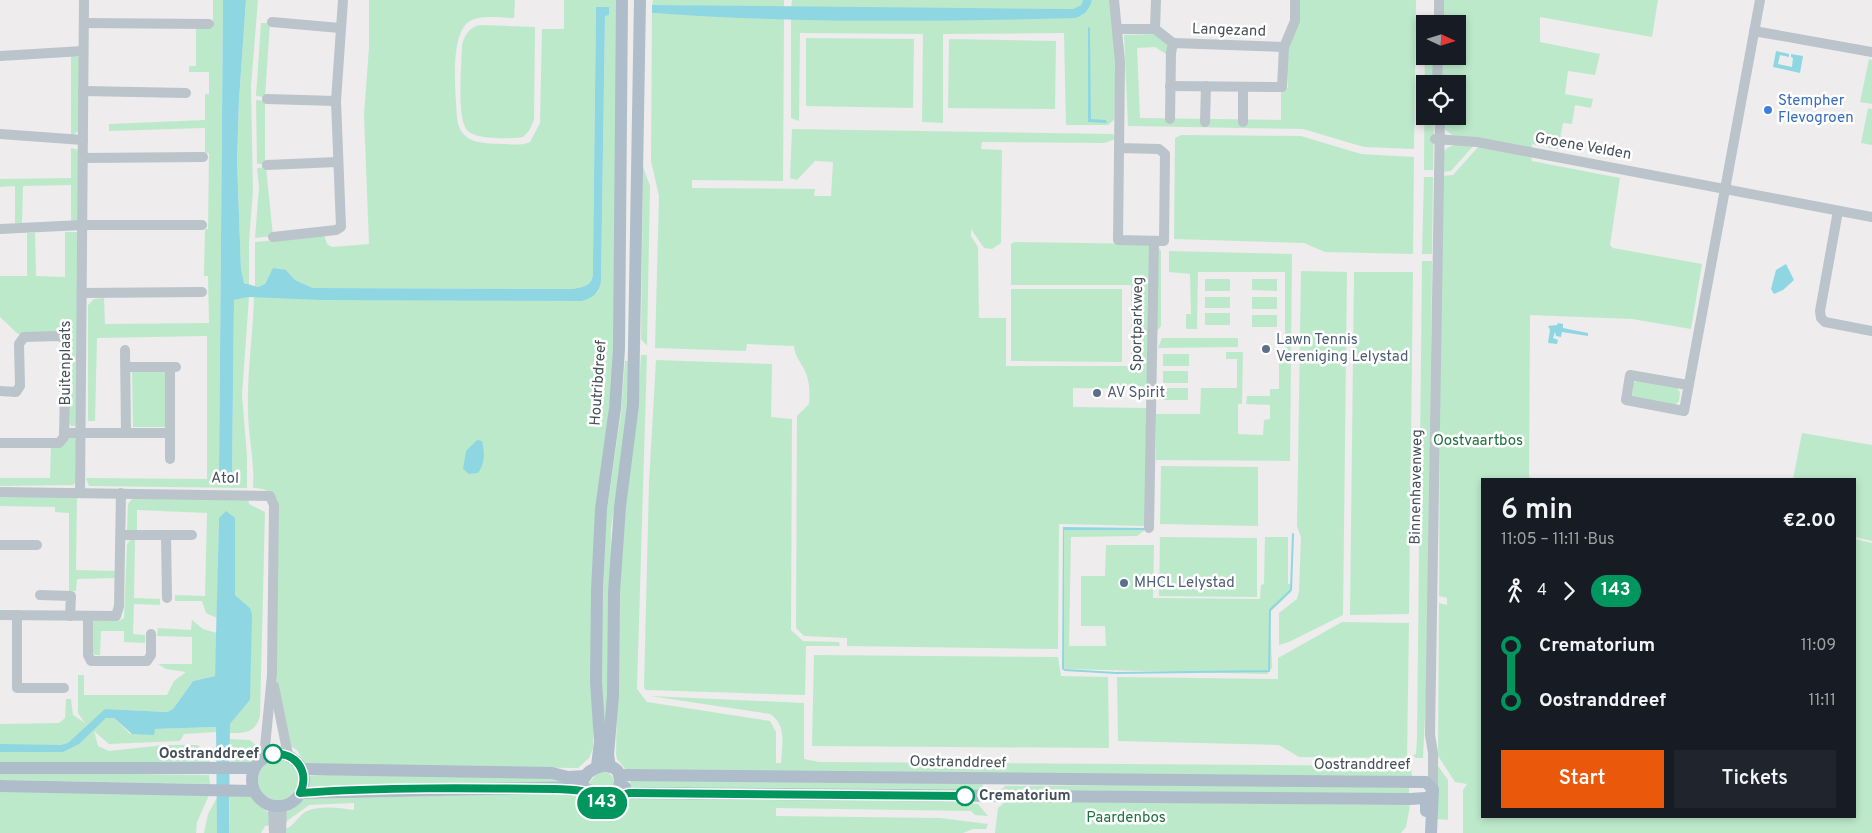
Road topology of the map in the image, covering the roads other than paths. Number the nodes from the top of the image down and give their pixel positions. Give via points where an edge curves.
1 (84, 0) edge
2 (343, 0) edge
3 (622, 0) edge
4 (640, 0) edge
5 (1114, 0) edge
6 (1156, 0) edge
7 (1295, 0) edge
8 (1439, 0) edge
9 (1760, 0) edge
10 (1439, 15) edge
11 (272, 22) dead end
12 (84, 23) junction
13 (209, 24) dead end
14 (340, 28) junction
15 (1117, 29) junction
16 (1155, 29) junction
17 (1754, 30) junction
18 (1173, 43) junction
19 (1284, 47) junction
20 (83, 51) junction
21 (1872, 52) edge
22 (0, 56) edge
23 (1170, 86) junction
24 (1206, 86) junction
25 (1244, 87) junction
26 (83, 91) junction
27 (186, 93) dead end
28 (266, 99) dead end
29 (336, 101) junction
30 (1170, 119) dead end
31 (1205, 122) dead end
32 (1244, 122) dead end
33 (1436, 125) edge
34 (1439, 125) edge
35 (0, 134) edge
36 (1437, 139) junction
37 (83, 140) junction
38 (1119, 148) junction
39 (203, 157) dead end
40 (83, 158) junction
41 (338, 162) junction
42 (267, 166) dead end
43 (1725, 188) junction
44 (1838, 211) junction
45 (1872, 217) edge
46 (82, 225) junction
47 (202, 225) dead end
48 (0, 229) edge
49 (273, 237) dead end
50 (1154, 241) junction
51 (202, 292) dead end
52 (82, 293) junction
53 (1872, 331) edge
54 (125, 350) dead end
55 (127, 366) junction
56 (1688, 385) junction
57 (0, 391) edge
58 (64, 433) junction
59 (80, 433) junction
60 (126, 433) junction
61 (170, 434) junction
62 (0, 442) edge
63 (170, 460) dead end
64 (0, 492) edge
65 (80, 493) junction
66 (122, 493) junction
67 (1149, 528) dead end
68 (166, 535) junction
69 (192, 535) dead end
70 (121, 536) junction
71 (0, 545) edge
72 (37, 545) dead end
73 (40, 595) dead end
74 (167, 598) dead end
75 (17, 614) junction
76 (0, 615) edge
77 (70, 616) junction
78 (88, 616) junction
79 (152, 634) dead end
80 (272, 675) junction
81 (64, 688) dead end
82 (598, 733) junction
83 (288, 755) junction
84 (264, 757) junction
85 (0, 768) edge
86 (254, 768) junction
87 (302, 769) junction
88 (614, 770) junction
89 (552, 773) junction
90 (585, 785) junction
91 (0, 786) edge
92 (1428, 789) junction
93 (254, 791) junction
94 (300, 793) junction
95 (623, 793) junction
96 (277, 806) junction
97 (274, 833) edge
98 (281, 833) edge
99 (1427, 833) edge
100 (1431, 833) edge

1 - 12 street, Buitenplaats
2 - 14 street
3 - 82 main road, Houtribdreef via 618,349 616,408 602,509 596,590
4 - 88 main road via 633,405 620,508 614,592 608,755
5 - 15 street
6 - 16 street
7 - 19 street, Langezand via 1295,22
8 - 10 street
9 - 17 street
11 - 14 street
12 - 13 street
12 - 20 street, Buitenplaats
14 - 29 street
15 - 16 street
15 - 38 street
16 - 18 street, Langezand
17 - 21 street
17 - 43 street
18 - 19 street, Langezand
18 - 23 street, Langezand
19 - 25 street, Langezand via 1284,86
20 - 22 street
20 - 26 street, Buitenplaats
23 - 24 street, Langezand
23 - 30 street, Langezand
24 - 25 street, Langezand
24 - 31 street
25 - 32 street
26 - 27 street
26 - 37 street, Buitenplaats
28 - 29 street
29 - 41 street
33 - 36 street, Binnenhavenweg
34 - 36 street, Binnenhavenweg
35 - 37 street
36 - 43 street, Groene Velden via 1477,142
36 - 92 street, Binnenhavenweg via 1430,735 1433,753
37 - 40 street, Buitenplaats
38 - 50 street via 1118,240
38 - 50 street via 1159,149 1165,154 1164,241
39 - 40 street
40 - 46 street, Buitenplaats
41 - 42 street
41 - 49 street via 341,226 336,230
43 - 44 street, Groene Velden
43 - 56 street
44 - 45 street, Groene Velden
44 - 53 street via 1821,318 1825,322
46 - 47 street
46 - 48 street
46 - 52 street, Buitenplaats
50 - 67 street, Sportparkweg
51 - 52 street
52 - 59 street, Buitenplaats
54 - 55 street
55 - 60 street
55 - 61 street via 174,367
56 - 56 street via 1630,375 1626,400 1684,411
57 - 58 street, Buitenplaats via 16,392 20,386 20,344 24,337 59,336 66,340
58 - 59 street
58 - 62 street via 59,444
59 - 60 street
59 - 65 street, Buitenplaats
60 - 61 street
61 - 63 street
64 - 65 street, Atol
65 - 66 street, Atol
66 - 70 street
66 - 80 street, Atol via 270,496 274,505
68 - 69 street
68 - 70 street
68 - 74 street
70 - 78 street via 116,616
71 - 72 street
73 - 77 street via 71,596
75 - 76 street
75 - 77 street
75 - 81 street via 17,688
77 - 78 street
78 - 79 street via 88,655 91,661 148,661
80 - 83 street, Atol
80 - 84 street, Atol
82 - 88 main road, Houtribdreef via 600,752
82 - 89 main road via 594,757 589,764 577,772
83 - 84 main road via 276,753
83 - 87 main road
84 - 86 main road
85 - 86 main road
86 - 93 main road
87 - 89 main road
87 - 94 main road via 304,782
88 - 90 main road via 590,770
88 - 90 main road via 619,788 610,797 598,796
88 - 92 main road, Oostranddreef
88 - 95 main road via 626,784
89 - 90 main road
90 - 94 main road via 558,789
90 - 95 main road via 596,802 614,801
91 - 93 main road
92 - 95 main road, Oostranddreef via 1401,799
92 - 99 main road, Binnenhavenweg
92 - 100 main road, Binnenhavenweg
93 - 96 main road via 262,800
94 - 96 main road via 295,800
96 - 97 street
96 - 98 street

